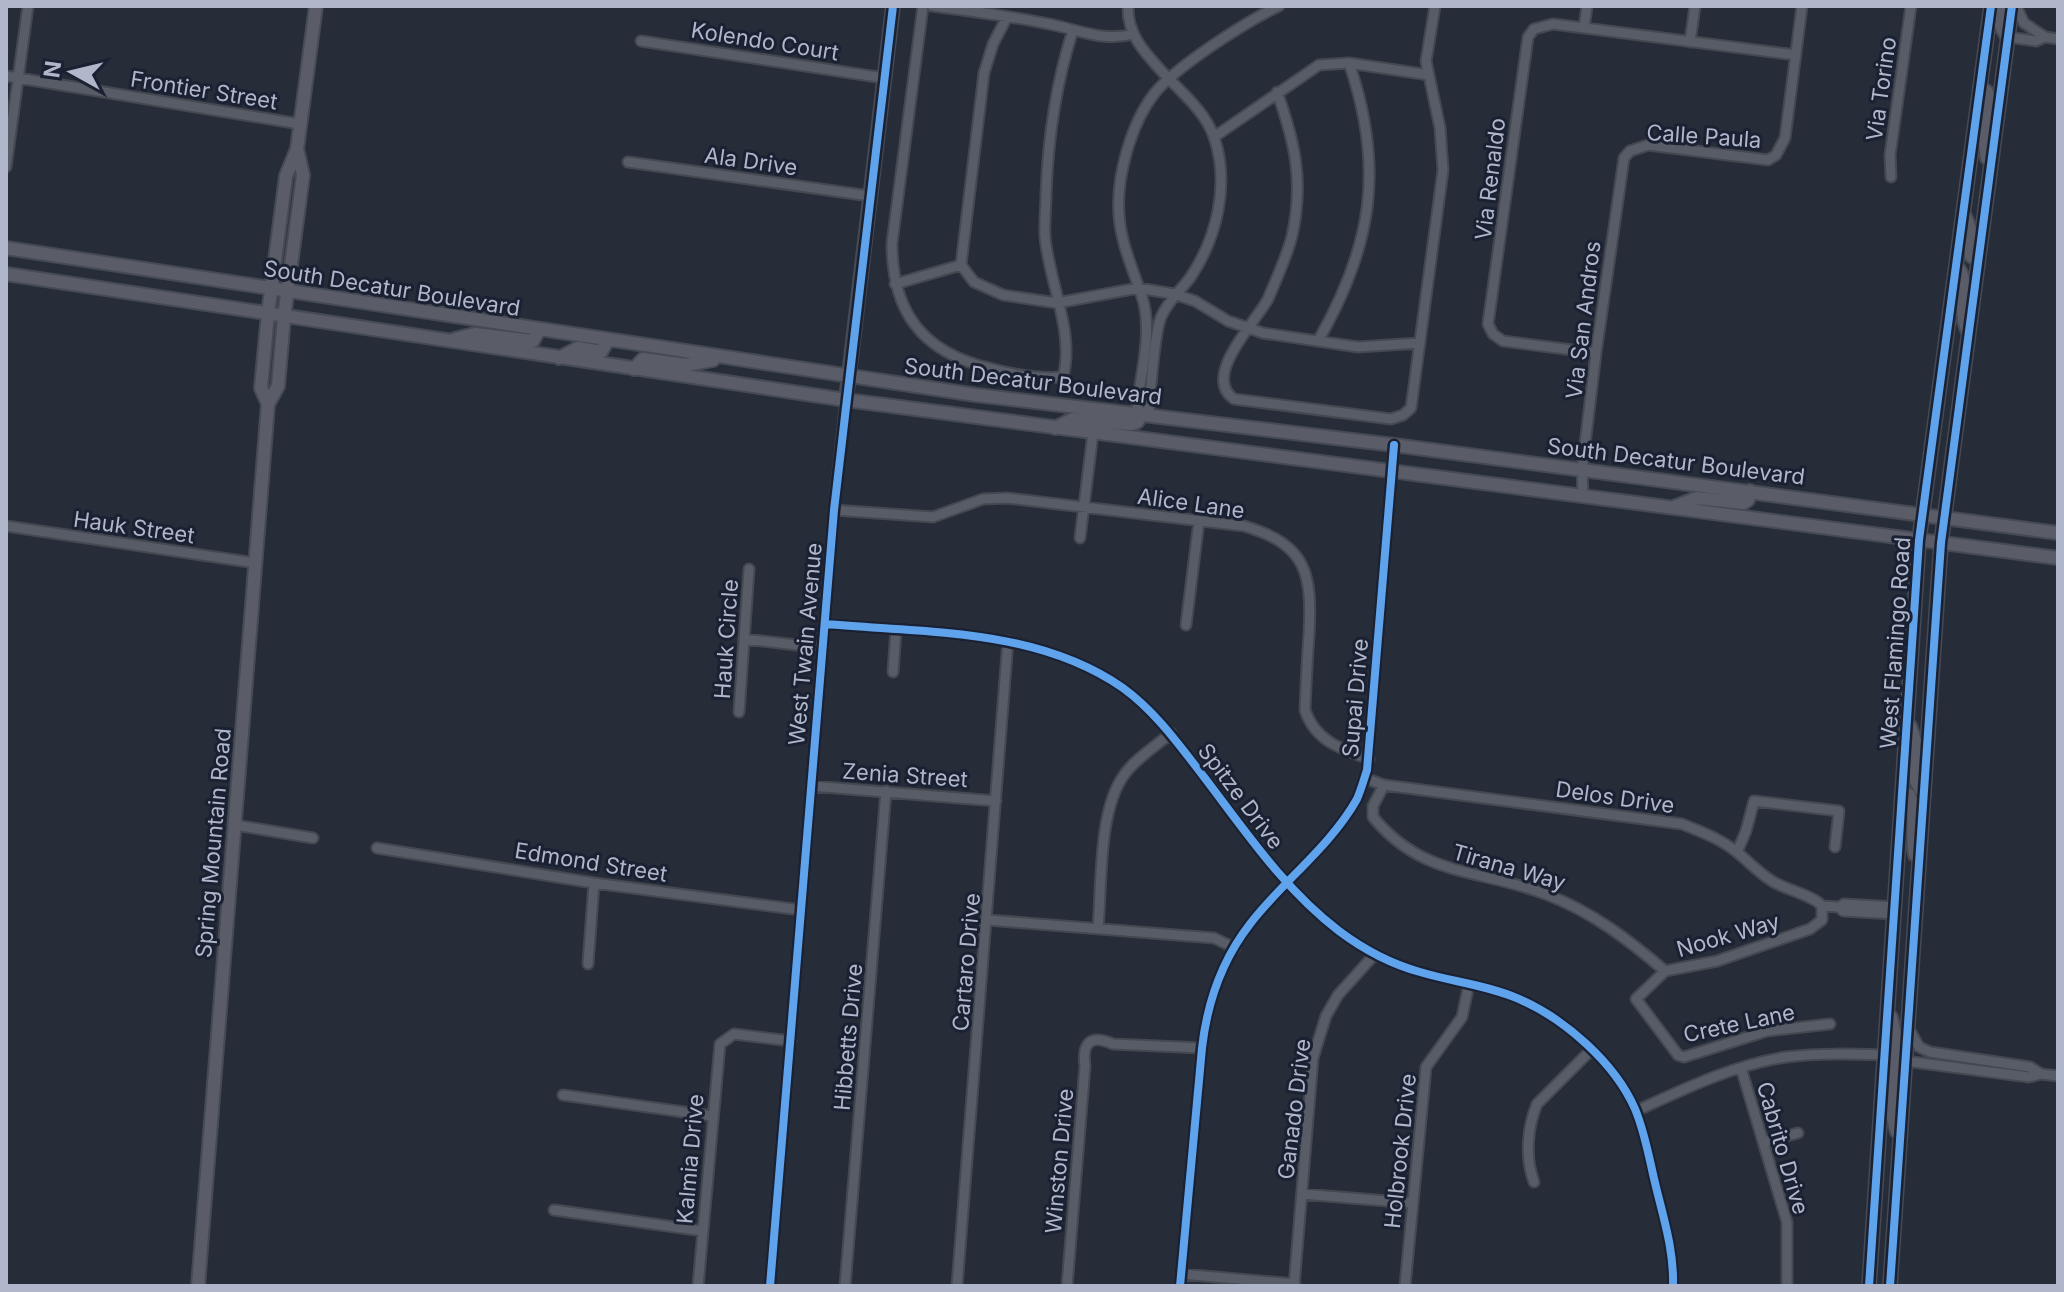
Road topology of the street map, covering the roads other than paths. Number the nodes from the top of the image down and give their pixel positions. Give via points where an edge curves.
1 (28, 6) edge
2 (316, 6) edge
3 (893, 6) edge
4 (923, 6) edge
5 (932, 6) edge
6 (1128, 6) edge
7 (1279, 6) edge
8 (1435, 6) edge
9 (1587, 6) edge
10 (1695, 6) edge
11 (1802, 6) edge
12 (1911, 6) edge
13 (1991, 6) edge
14 (2001, 6) edge
15 (2014, 6) edge
16 (1007, 17) junction
17 (1584, 28) junction
18 (1073, 30) junction
19 (1134, 34) junction
20 (2008, 37) junction
21 (2045, 37) junction
22 (2058, 39) edge
23 (641, 41) dead end
24 (1690, 42) junction
25 (1796, 55) junction
26 (1349, 63) junction
27 (1429, 75) junction
28 (6, 76) edge
29 (19, 77) junction
30 (884, 78) junction
31 (1169, 79) junction
32 (1980, 86) junction
33 (1277, 92) junction
34 (300, 124) junction
35 (1214, 137) junction
36 (297, 149) junction
37 (1630, 151) joint
38 (628, 162) dead end
39 (6, 167) edge
40 (1989, 173) junction
41 (1891, 177) dead end
42 (870, 196) junction
43 (1963, 210) junction
44 (6, 248) edge
45 (1978, 260) junction
46 (961, 265) junction
47 (1956, 265) junction
48 (6, 274) edge
49 (895, 284) junction
50 (1138, 288) junction
51 (271, 289) junction
52 (287, 292) junction
53 (1174, 294) junction
54 (1057, 303) junction
55 (268, 314) junction
56 (284, 317) junction
57 (1248, 328) junction
58 (539, 330) junction
59 (1968, 333) junction
60 (608, 340) junction
61 (448, 341) junction
62 (1318, 341) junction
63 (1420, 343) junction
64 (1596, 353) junction
65 (559, 358) junction
66 (724, 358) junction
67 (634, 369) junction
68 (849, 376) junction
69 (846, 400) junction
70 (268, 404) junction
71 (1142, 415) junction
72 (1055, 428) junction
73 (1093, 433) junction
74 (1394, 445) junction
75 (1582, 469) junction
76 (1391, 472) junction
77 (1750, 491) junction
78 (1583, 496) junction
79 (1084, 507) junction
80 (1671, 508) junction
81 (834, 510) junction
82 (1922, 515) junction
83 (1944, 517) junction
84 (1199, 521) junction
85 (6, 526) edge
86 (2058, 533) edge
87 (1080, 538) dead end
88 (1919, 540) junction
89 (1941, 543) junction
90 (2058, 558) edge
91 (256, 563) junction
92 (749, 569) dead end
93 (826, 624) junction
94 (1186, 625) dead end
95 (896, 630) junction
96 (744, 639) junction
97 (1008, 641) junction
98 (823, 648) junction
99 (893, 672) dead end
100 (739, 712) dead end
101 (1907, 720) junction
102 (1171, 733) junction
103 (1369, 759) junction
104 (1363, 781) junction
105 (811, 786) junction
106 (1383, 788) junction
107 (886, 791) junction
108 (1903, 793) junction
109 (1924, 795) junction
110 (996, 801) junction
111 (235, 825) junction
112 (313, 838) dead end
113 (1835, 847) dead end
114 (377, 848) dead end
115 (1737, 852) junction
116 (1918, 874) junction
117 (594, 883) junction
118 (1287, 883) junction
119 (1822, 906) junction
120 (801, 910) junction
121 (1895, 911) junction
122 (988, 920) junction
123 (1098, 928) junction
124 (1235, 948) junction
125 (1375, 954) junction
126 (588, 964) dead end
127 (1665, 971) junction
128 (1469, 984) junction
129 (1636, 999) joint
130 (1889, 1006) junction
131 (1830, 1024) dead end
132 (1908, 1027) junction
133 (791, 1041) junction
134 (1202, 1048) junction
135 (1591, 1050) junction
136 (1884, 1055) junction
137 (1905, 1061) junction
138 (1741, 1068) junction
139 (2041, 1074) junction
140 (2058, 1076) edge
141 (563, 1095) dead end
142 (1636, 1111) junction
143 (712, 1116) junction
144 (1798, 1133) dead end
145 (1763, 1142) junction
146 (1900, 1143) junction
147 (1534, 1182) dead end
148 (1302, 1194) junction
149 (1412, 1203) junction
150 (554, 1210) dead end
151 (703, 1231) junction
152 (1181, 1274) junction
153 (1294, 1285) edge
154 (198, 1286) edge
155 (698, 1286) edge
156 (770, 1286) edge
157 (845, 1286) edge
158 (957, 1286) edge
159 (1067, 1286) edge
160 (1180, 1286) edge
161 (1405, 1286) edge
162 (1673, 1286) edge
163 (1787, 1286) edge
164 (1869, 1286) edge
165 (1890, 1286) edge

1 - 29 street
2 - 34 main road, Spring Mountain Road
3 - 30 main road, West Twain Avenue
4 - 49 street via 892,243
5 - 16 street
6 - 19 street
7 - 31 street
8 - 27 street via 1426,61
9 - 17 street
10 - 24 street
11 - 25 street
12 - 41 street, Via Torino
13 - 32 main road, West Flamingo Road
14 - 20 main road via 2001,26
15 - 20 main road, West Flamingo Road
15 - 21 street via 2024,23
16 - 18 street
16 - 46 street via 984,73
17 - 24 street
17 - 64 street, Via Renaldo via 1553,24 1534,29 1525,46 1488,324 1503,341
18 - 19 street via 1116,39
18 - 54 street via 1050,131 1047,179 1045,236
19 - 31 street
20 - 21 street
20 - 40 main road, West Flamingo Road
21 - 22 street
23 - 30 street, Kolendo Court
24 - 25 street
25 - 37 street, Calle Paula via 1785,138 1768,160 1648,145
26 - 27 street
26 - 33 street via 1319,65
26 - 62 street via 1369,146 1370,184 1354,267
27 - 63 street via 1443,170
28 - 29 street, Frontier Street
29 - 34 street, Frontier Street
29 - 39 street
30 - 42 main road, West Twain Avenue
31 - 35 street via 1195,105
31 - 50 street via 1141,119 1119,185 1125,253
32 - 40 main road via 1989,95 1984,136
32 - 43 main road, West Flamingo Road
33 - 35 street
33 - 57 street via 1293,135 1299,183 1292,237 1267,301
34 - 36 main road, Spring Mountain Road
35 - 53 street via 1221,203 1210,239
36 - 51 main road, Spring Mountain Road via 286,176
36 - 52 main road, Spring Mountain Road via 303,175
37 - 64 street, Via San Andros via 1621,167
38 - 42 street, Ala Drive
40 - 45 main road, West Flamingo Road
42 - 68 main road, West Twain Avenue
43 - 45 main road via 1971,232 1971,256
43 - 47 main road, West Flamingo Road
44 - 51 main road, South Decatur Boulevard
45 - 59 main road, West Flamingo Road
46 - 49 street
46 - 54 street via 974,282 1003,295
47 - 59 main road via 1965,278 1961,315
47 - 82 main road, West Flamingo Road
48 - 55 main road, South Decatur Boulevard
49 - 54 street via 908,315 946,353 963,362 1038,379 1063,377 1066,340
50 - 53 street
50 - 54 street
50 - 71 street via 1146,316 1137,406
51 - 52 main road, South Decatur Boulevard
51 - 55 main road, Spring Mountain Road
52 - 56 main road, Spring Mountain Road
52 - 58 main road, South Decatur Boulevard
53 - 57 street
53 - 71 street via 1160,320 1149,409
55 - 56 main road, South Decatur Boulevard
55 - 70 main road, Spring Mountain Road via 261,388
56 - 61 main road, South Decatur Boulevard
56 - 70 main road, Spring Mountain Road via 278,386
57 - 62 street
57 - 63 street via 1227,365 1224,385 1234,399 1391,419 1411,408
58 - 60 main road, South Decatur Boulevard
58 - 61 main road via 533,341 475,334
59 - 83 main road, West Flamingo Road
60 - 65 main road via 601,352 578,348
60 - 66 main road, South Decatur Boulevard
61 - 65 main road, South Decatur Boulevard
62 - 63 street via 1358,347
64 - 75 street, Via San Andros
65 - 67 main road, South Decatur Boulevard
66 - 67 main road via 686,365 643,359
66 - 68 main road, South Decatur Boulevard
67 - 69 main road, South Decatur Boulevard
68 - 69 main road, West Twain Avenue
68 - 71 main road, South Decatur Boulevard
69 - 72 main road, South Decatur Boulevard
69 - 81 street, West Twain Avenue
70 - 91 main road, Spring Mountain Road
71 - 72 main road via 1131,424 1073,419
71 - 74 main road, South Decatur Boulevard
72 - 73 main road, South Decatur Boulevard
73 - 76 main road, South Decatur Boulevard
73 - 79 street
74 - 75 main road, South Decatur Boulevard
74 - 76 street, Supai Drive
75 - 77 main road, South Decatur Boulevard
75 - 78 street, Via San Andros
76 - 78 main road, South Decatur Boulevard
76 - 103 street, Supai Drive
77 - 80 main road via 1743,503 1697,498
77 - 82 main road, South Decatur Boulevard
78 - 80 main road, South Decatur Boulevard
79 - 81 street, Alice Lane via 1007,498 983,499 933,517
79 - 84 street, Alice Lane
79 - 87 street
80 - 88 main road, South Decatur Boulevard
81 - 93 street, West Twain Avenue
82 - 83 main road, South Decatur Boulevard
82 - 88 main road, West Flamingo Road
83 - 86 main road, South Decatur Boulevard
83 - 89 main road, West Flamingo Road
84 - 94 street
84 - 103 street, Alice Lane via 1266,533 1300,560 1311,593 1308,720 1321,737
85 - 91 street, Hauk Street
88 - 89 main road, South Decatur Boulevard
88 - 101 main road, West Flamingo Road
89 - 90 main road, South Decatur Boulevard
89 - 109 main road, West Flamingo Road
91 - 111 main road, Spring Mountain Road
92 - 96 street, Hauk Circle
93 - 95 street, Spitze Drive
93 - 98 street, West Twain Avenue
95 - 97 street, Spitze Drive
95 - 99 street
96 - 98 street
96 - 100 street, Hauk Circle
97 - 102 street, Spitze Drive via 1043,649 1096,672 1124,689
97 - 110 street, Cartaro Drive
98 - 105 street, West Twain Avenue
101 - 108 main road, West Flamingo Road
101 - 109 main road via 1916,744 1916,781
102 - 118 street, Spitze Drive
102 - 123 street via 1126,772 1112,793
103 - 104 street, Supai Drive
104 - 106 street, Delos Drive
104 - 118 street, Supai Drive via 1341,821
105 - 107 street, Zenia Street
105 - 120 street, West Twain Avenue
106 - 115 street, Delos Drive via 1663,820 1714,836
106 - 127 street, Tirana Way via 1373,817 1415,855 1571,905 1608,926
107 - 110 street, Zenia Street
107 - 157 street, Hibbetts Drive
108 - 116 main road via 1913,804 1911,838
108 - 121 main road, West Flamingo Road
109 - 116 main road, West Flamingo Road
110 - 122 street, Cartaro Drive
111 - 112 street
111 - 154 main road, Spring Mountain Road
113 - 115 street via 1839,811 1754,801
114 - 117 street, Edmond Street
115 - 119 street, Delos Drive via 1770,880
116 - 132 main road, West Flamingo Road
117 - 120 street, Edmond Street
117 - 126 street
118 - 124 street, Supai Drive
118 - 125 street, Spitze Drive via 1337,930
119 - 121 street, Delos Drive
119 - 127 street, Nook Way via 1822,920 1810,929 1717,961
120 - 133 street, West Twain Avenue
121 - 130 main road, West Flamingo Road
122 - 123 street
122 - 158 street, Cartaro Drive
123 - 124 street via 1214,938
124 - 134 street, Supai Drive via 1221,973
125 - 128 street, Spitze Drive via 1418,972
125 - 148 street, Ganado Drive via 1338,995 1313,1058
127 - 129 street, Nook Way
128 - 135 street, Spitze Drive via 1520,999 1569,1029
128 - 149 street, Holbrook Drive via 1462,1017 1426,1067
129 - 131 street, Crete Lane via 1684,1057 1767,1031
130 - 136 main road, West Flamingo Road
130 - 137 main road via 1895,1051
132 - 137 main road, West Flamingo Road
132 - 139 street via 1923,1050 2030,1067
133 - 143 street, Kalmia Drive via 743,1034 726,1038 717,1053
133 - 156 street, West Twain Avenue
134 - 152 street, Supai Drive
134 - 159 street, Winston Drive via 1101,1039 1084,1051
135 - 142 street, Spitze Drive
135 - 147 street via 1532,1115 1528,1158
136 - 138 street via 1822,1054
136 - 146 main road via 1894,1061 1892,1115
136 - 164 main road, West Flamingo Road
137 - 139 street via 2029,1077
137 - 146 main road, West Flamingo Road
138 - 142 street
138 - 145 street, Cabrito Drive
139 - 140 street
141 - 143 street
142 - 162 street, Spitze Drive via 1669,1237
143 - 151 street, Kalmia Drive
144 - 145 street
145 - 163 street, Cabrito Drive via 1787,1222
146 - 165 main road, West Flamingo Road
148 - 149 street
148 - 153 street, Ganado Drive
149 - 161 street, Holbrook Drive
150 - 151 street
151 - 155 street, Kalmia Drive
152 - 153 street
152 - 160 street, Supai Drive

